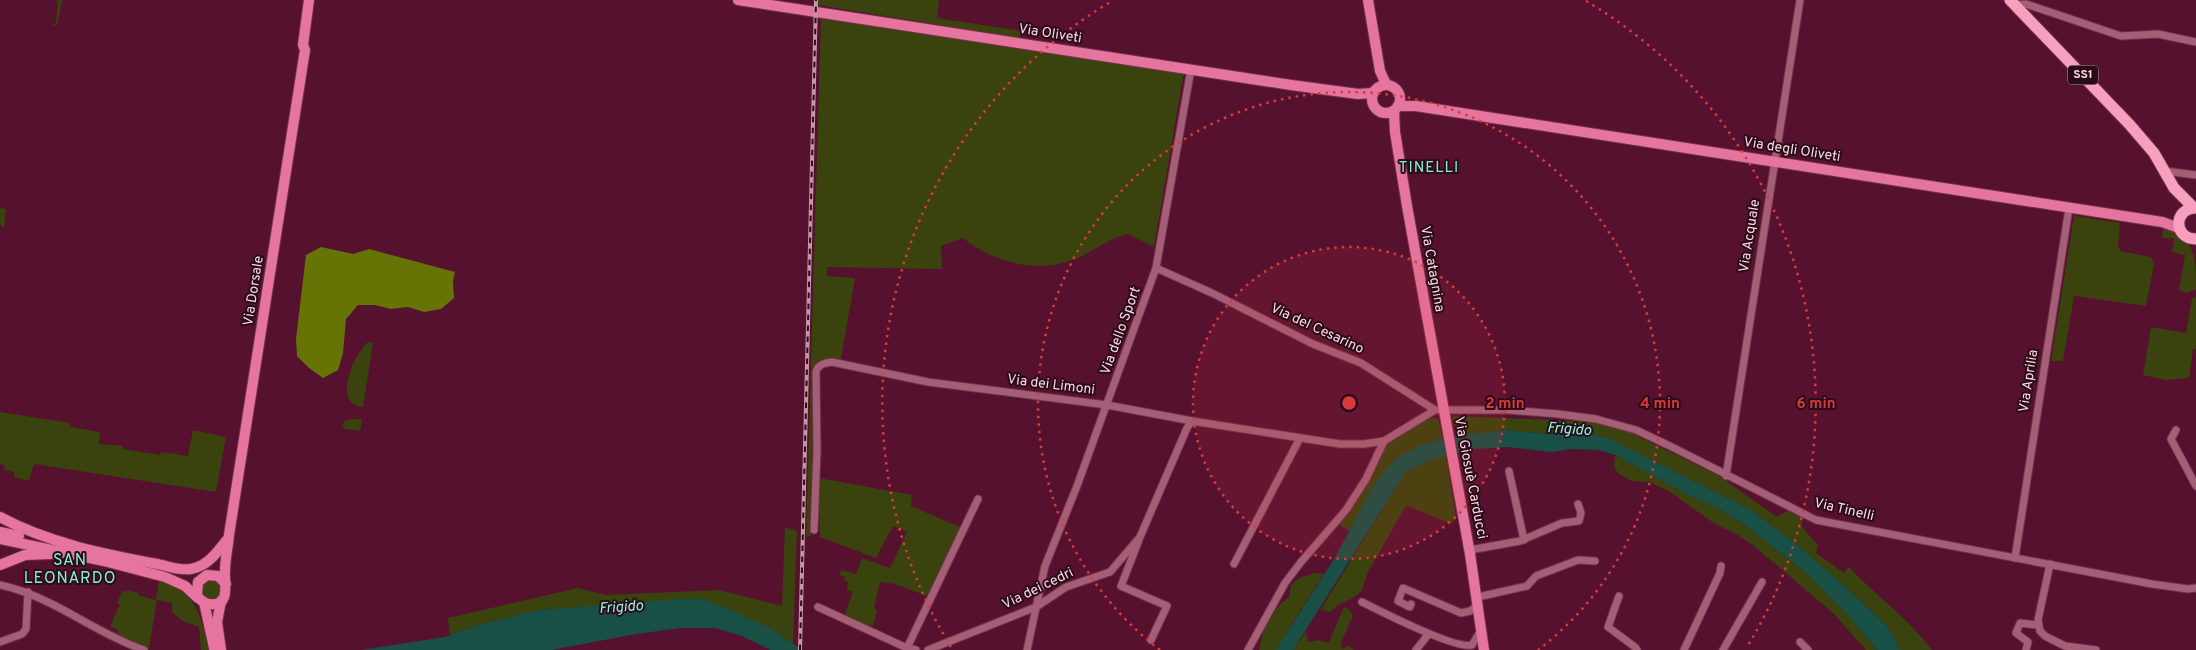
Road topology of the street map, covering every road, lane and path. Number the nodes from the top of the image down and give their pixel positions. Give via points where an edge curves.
1 (309, 0) edge
2 (316, 0) edge
3 (738, 0) edge
4 (1368, 0) edge
5 (1800, 0) edge
6 (2012, 3) edge
7 (2196, 42) edge
8 (305, 50) junction
9 (1191, 69) junction
10 (1377, 91) junction
11 (1394, 107) junction
12 (1774, 161) junction
13 (2165, 171) junction
14 (2196, 175) edge
15 (2174, 188) junction
16 (2069, 208) junction
17 (2194, 208) edge
18 (2180, 220) junction
19 (2195, 240) edge
20 (1156, 268) junction
21 (1107, 405) junction
22 (1441, 413) junction
23 (1192, 421) junction
24 (2176, 430) dead end
25 (1300, 438) junction
26 (1384, 441) junction
27 (1509, 471) dead end
28 (1726, 476) junction
29 (2196, 486) edge
30 (978, 499) dead end
31 (1578, 504) dead end
32 (0, 518) edge
33 (814, 530) dead end
34 (0, 532) edge
35 (1140, 537) junction
36 (227, 538) junction
37 (1524, 540) junction
38 (0, 541) edge
39 (1470, 550) junction
40 (117, 557) junction
41 (15, 558) junction
42 (2015, 558) junction
43 (130, 560) junction
44 (104, 561) junction
45 (1594, 561) dead end
46 (0, 564) edge
47 (1234, 564) dead end
48 (2050, 564) junction
49 (1721, 566) dead end
50 (0, 570) edge
51 (205, 575) junction
52 (1762, 582) dead end
53 (226, 584) junction
54 (0, 585) edge
55 (2196, 588) edge
56 (28, 592) junction
57 (1618, 596) dead end
58 (202, 601) junction
59 (221, 601) junction
60 (1478, 601) junction
61 (1362, 602) dead end
62 (1411, 604) dead end
63 (818, 607) dead end
64 (1036, 607) junction
65 (2037, 625) junction
66 (1482, 633) junction
67 (1427, 636) junction
68 (1152, 640) dead end
69 (0, 642) edge
70 (1800, 642) dead end
71 (907, 648) junction
72 (144, 650) edge
73 (215, 650) edge
74 (221, 650) edge
75 (916, 650) edge
76 (928, 650) edge
77 (1027, 650) edge
78 (1248, 650) edge
79 (1416, 650) edge
80 (1484, 650) edge
81 (1637, 650) edge
82 (1684, 650) edge
83 (1723, 650) edge
84 (1808, 650) edge
85 (2026, 650) edge
86 (2096, 650) edge

1 - 8 main road, Via Dorsale
2 - 8 main road, Via Dorsale
3 - 9 main road, Via Oliveti
4 - 10 main road via 1380,71
5 - 12 street, Via Acquale
6 - 7 street via 2026,4 2121,36 2158,34
6 - 13 main road, SS1 via 2130,125
8 - 36 main road, Via Dorsale
9 - 10 main road, Via Oliveti via 1358,94
9 - 20 street, Via dello Sport
10 - 11 main road via 1376,109
10 - 11 main road via 1395,88
11 - 12 main road, Via degli Oliveti via 1416,106
11 - 22 main road, Via Catagnina via 1395,132
12 - 16 main road, Via degli Oliveti
12 - 28 street, Via Acquale
13 - 14 street
13 - 15 main road, SS1
15 - 17 main road, SS1
15 - 18 main road, SS1
16 - 18 main road, Via degli Oliveti via 2162,222
16 - 42 street, Via Aprilia
17 - 18 main road, SS1
18 - 19 main road via 2184,236
20 - 21 street, Via dello Sport
20 - 22 street, Via del Cesarino via 1313,344 1361,363
21 - 23 street, Via dei Limoni
21 - 33 street, Via dei Limoni via 928,382 824,363 816,372
21 - 64 street, Via dello Sport via 1045,566
22 - 26 street, Via dei Limoni
22 - 28 street, Via Tinelli via 1508,410 1596,420 1636,430
22 - 39 main road, Via Giosuè Carducci
23 - 25 street, Via dei Limoni
23 - 35 street, Via dei cedri
24 - 29 street via 2171,438
25 - 26 street, Via dei Limoni via 1340,444
25 - 47 street
26 - 78 street via 1366,479 1346,510 1285,583
27 - 37 street
28 - 42 street, Via Tinelli via 1816,520
30 - 71 street
31 - 37 street, Via Giosuè Carducci via 1581,513 1578,521 1562,522
32 - 40 main road via 38,536
34 - 40 main road
35 - 64 street, Via dei cedri via 1107,574 1066,587
35 - 68 street via 1121,586 1167,606
36 - 43 main road via 217,554 192,569
36 - 51 main road, Via Dorsale via 217,563
36 - 53 main road, Via Dorsale
37 - 39 street, Via Giosuè Carducci
38 - 41 street via 19,548
38 - 44 main road
39 - 60 main road, Via Giosuè Carducci
40 - 43 main road
41 - 44 main road via 48,554
41 - 46 main road
41 - 50 street
42 - 48 street, Via Tinelli
43 - 51 main road via 181,574
44 - 58 main road via 165,577 184,586
45 - 60 street via 1578,560 1536,576 1527,586
48 - 55 street, Via Tinelli via 2152,584
48 - 65 street
49 - 82 street
51 - 53 main road via 218,576
51 - 58 main road via 196,586
52 - 83 street
53 - 59 main road via 226,594
54 - 56 street
56 - 69 street via 26,629 22,634
56 - 72 street
57 - 81 street via 1608,627
58 - 59 main road via 212,604
58 - 73 main road
59 - 74 main road via 217,622
60 - 62 street via 1470,611 1461,613 1403,588 1398,601 1410,607
60 - 66 main road, Via Giosuè Carducci
61 - 67 street
63 - 71 street
64 - 76 street, Via dei cedri
64 - 77 street, Via dello Sport
65 - 85 street via 2020,623 2016,633 2028,642
65 - 86 street via 2045,636 2065,646
66 - 67 street via 1468,647
66 - 80 main road, Via Giosuè Carducci
67 - 79 street
70 - 84 street
71 - 75 street

